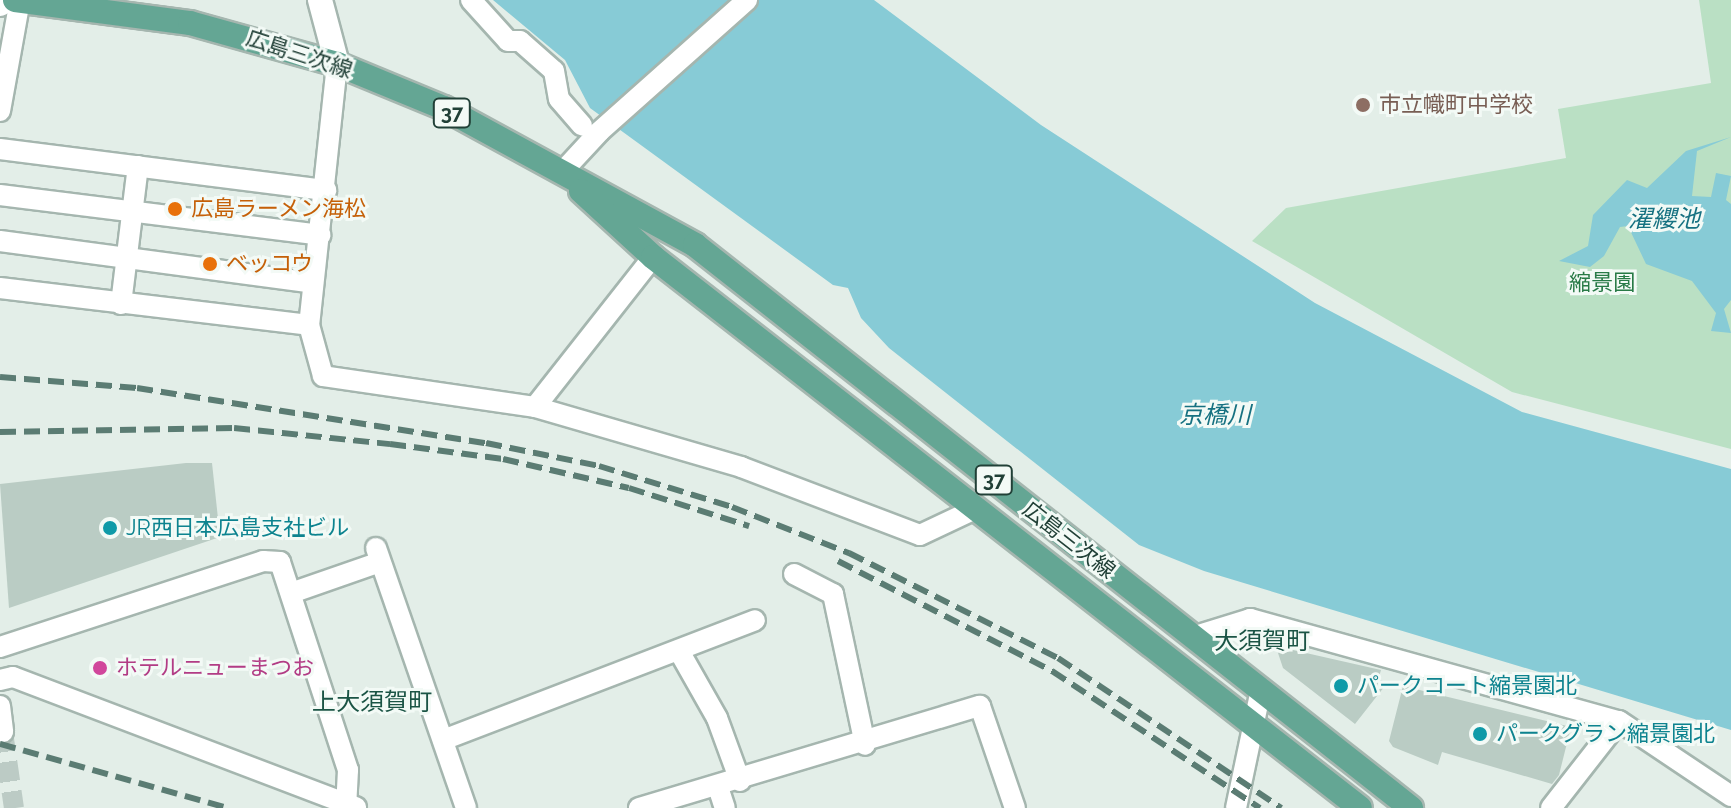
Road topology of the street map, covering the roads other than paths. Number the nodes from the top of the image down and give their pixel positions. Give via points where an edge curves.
1 (18, 0) edge
2 (320, 0) edge
3 (471, 0) edge
4 (747, 0) edge
5 (337, 64) junction
6 (0, 111) edge
7 (591, 128) junction
8 (0, 149) edge
9 (138, 166) junction
10 (563, 171) junction
11 (326, 190) junction
12 (0, 195) edge
13 (132, 212) junction
14 (321, 235) junction
15 (0, 241) edge
16 (127, 256) junction
17 (653, 257) junction
18 (313, 283) junction
19 (0, 288) edge
20 (121, 304) junction
21 (309, 325) junction
22 (535, 407) junction
23 (975, 509) junction
24 (794, 574) dead end
25 (291, 593) junction
26 (755, 620) dead end
27 (1192, 637) junction
28 (0, 647) edge
29 (679, 651) junction
30 (0, 680) edge
31 (1261, 689) junction
32 (0, 706) edge
33 (1619, 721) junction
34 (1253, 723) junction
35 (3, 732) dead end
36 (443, 740) junction
37 (865, 745) junction
38 (740, 781) junction
39 (718, 787) junction
40 (1731, 796) edge
41 (352, 806) edge
42 (466, 808) edge
43 (639, 808) edge
44 (725, 808) edge
45 (1015, 808) edge
46 (1236, 808) edge
47 (1360, 808) edge
48 (1411, 808) edge
49 (1551, 808) edge

1 - 5 main road, 広島三次線 / 37 via 190,23
1 - 6 street
2 - 5 street
3 - 7 street via 508,41 520,41 554,71 559,99
4 - 7 street
5 - 10 main road, 広島三次線 / 37 via 444,108
5 - 11 street
7 - 10 street
8 - 9 street
9 - 11 street
9 - 13 street
10 - 17 main road, 広島三次線 / 37
10 - 27 main road, 広島三次線 / 37 via 695,245
11 - 14 street
12 - 13 street
13 - 14 street
13 - 16 street
14 - 18 street
15 - 16 street
16 - 18 street
16 - 20 street
17 - 22 street
17 - 23 main road, 広島三次線 / 37
18 - 21 street
19 - 20 street
20 - 21 street
21 - 22 street via 323,376
22 - 23 street via 741,467 920,535
23 - 34 main road, 広島三次線 / 37
24 - 37 street via 833,594
25 - 28 street via 280,562 263,561
25 - 36 street via 378,555
25 - 41 street via 348,770
26 - 29 street
27 - 31 main road, 広島三次線 / 37
27 - 33 street via 1250,619
29 - 36 street
29 - 38 street via 717,718
30 - 41 street via 13,677
31 - 34 street
31 - 48 main road, 広島三次線 / 37
32 - 35 street
33 - 40 street
33 - 49 street
34 - 46 street
34 - 47 main road, 広島三次線 / 37
36 - 42 street
37 - 38 street
37 - 45 street via 980,706
38 - 39 street
39 - 43 street
39 - 44 street

